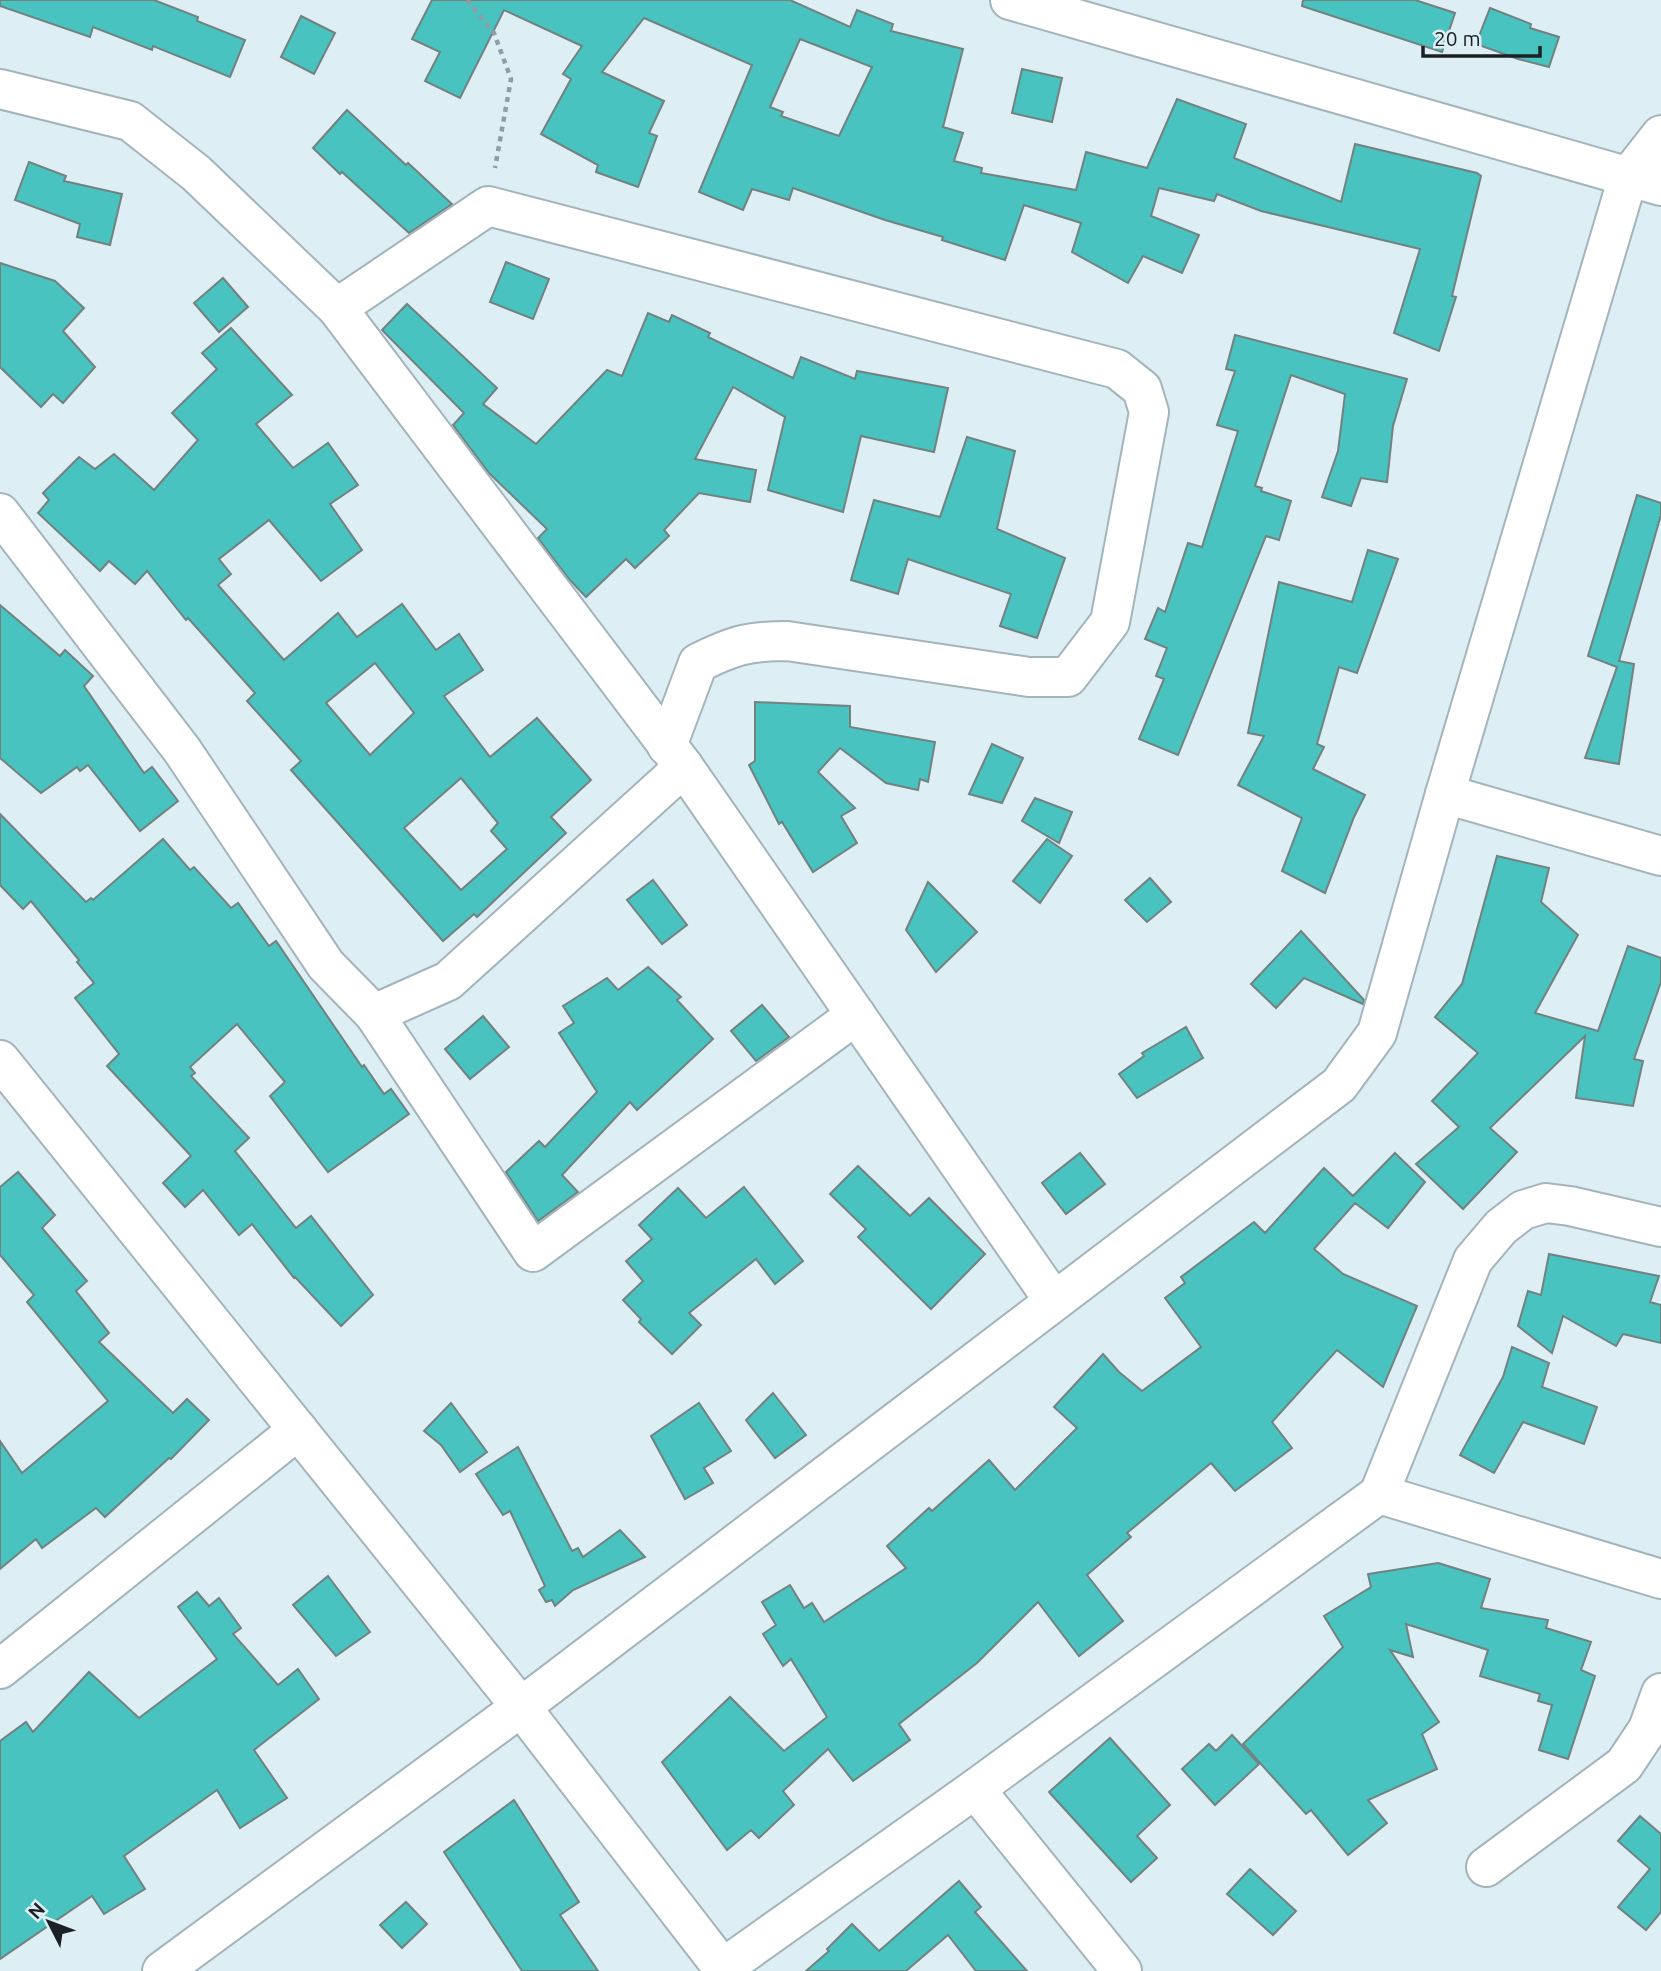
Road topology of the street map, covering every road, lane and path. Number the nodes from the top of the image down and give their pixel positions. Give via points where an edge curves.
1 (467, 0) edge
2 (1010, 0) edge
3 (0, 89) edge
4 (1661, 135) edge
5 (1644, 181) edge
6 (488, 206) junction
7 (337, 308) junction
8 (0, 513) edge
9 (676, 757) junction
10 (1446, 794) junction
11 (1661, 856) edge
12 (374, 1014) junction
13 (856, 1015) junction
14 (0, 1060) edge
15 (1661, 1227) edge
16 (1054, 1301) junction
17 (298, 1430) junction
18 (1379, 1494) junction
19 (1661, 1579) edge
20 (0, 1669) edge
21 (1661, 1693) edge
22 (521, 1707) junction
23 (975, 1789) junction
24 (1486, 1867) dead end
25 (724, 1970) edge
26 (162, 1971) edge
27 (1122, 1971) edge

1 - 6 path via 494,33 510,79
2 - 5 street
3 - 7 street via 130,121 196,173
4 - 5 street
5 - 10 street
6 - 7 street
6 - 9 street via 1117,369 1142,389 1149,412 1110,622 1068,677 1029,677 787,641 732,646 698,663
7 - 9 street
8 - 12 street via 182,750 326,965
9 - 12 street via 448,981
9 - 13 street
10 - 11 street
10 - 16 street via 1377,1033 1339,1085
12 - 13 street via 533,1252
13 - 16 street
14 - 17 street
15 - 18 street via 1546,1203 1524,1210 1501,1227 1473,1260
16 - 22 street
17 - 20 street
17 - 22 street
18 - 19 street
18 - 23 street
21 - 24 street via 1648,1729 1624,1765
22 - 25 street
22 - 26 street
23 - 25 street
23 - 27 street

